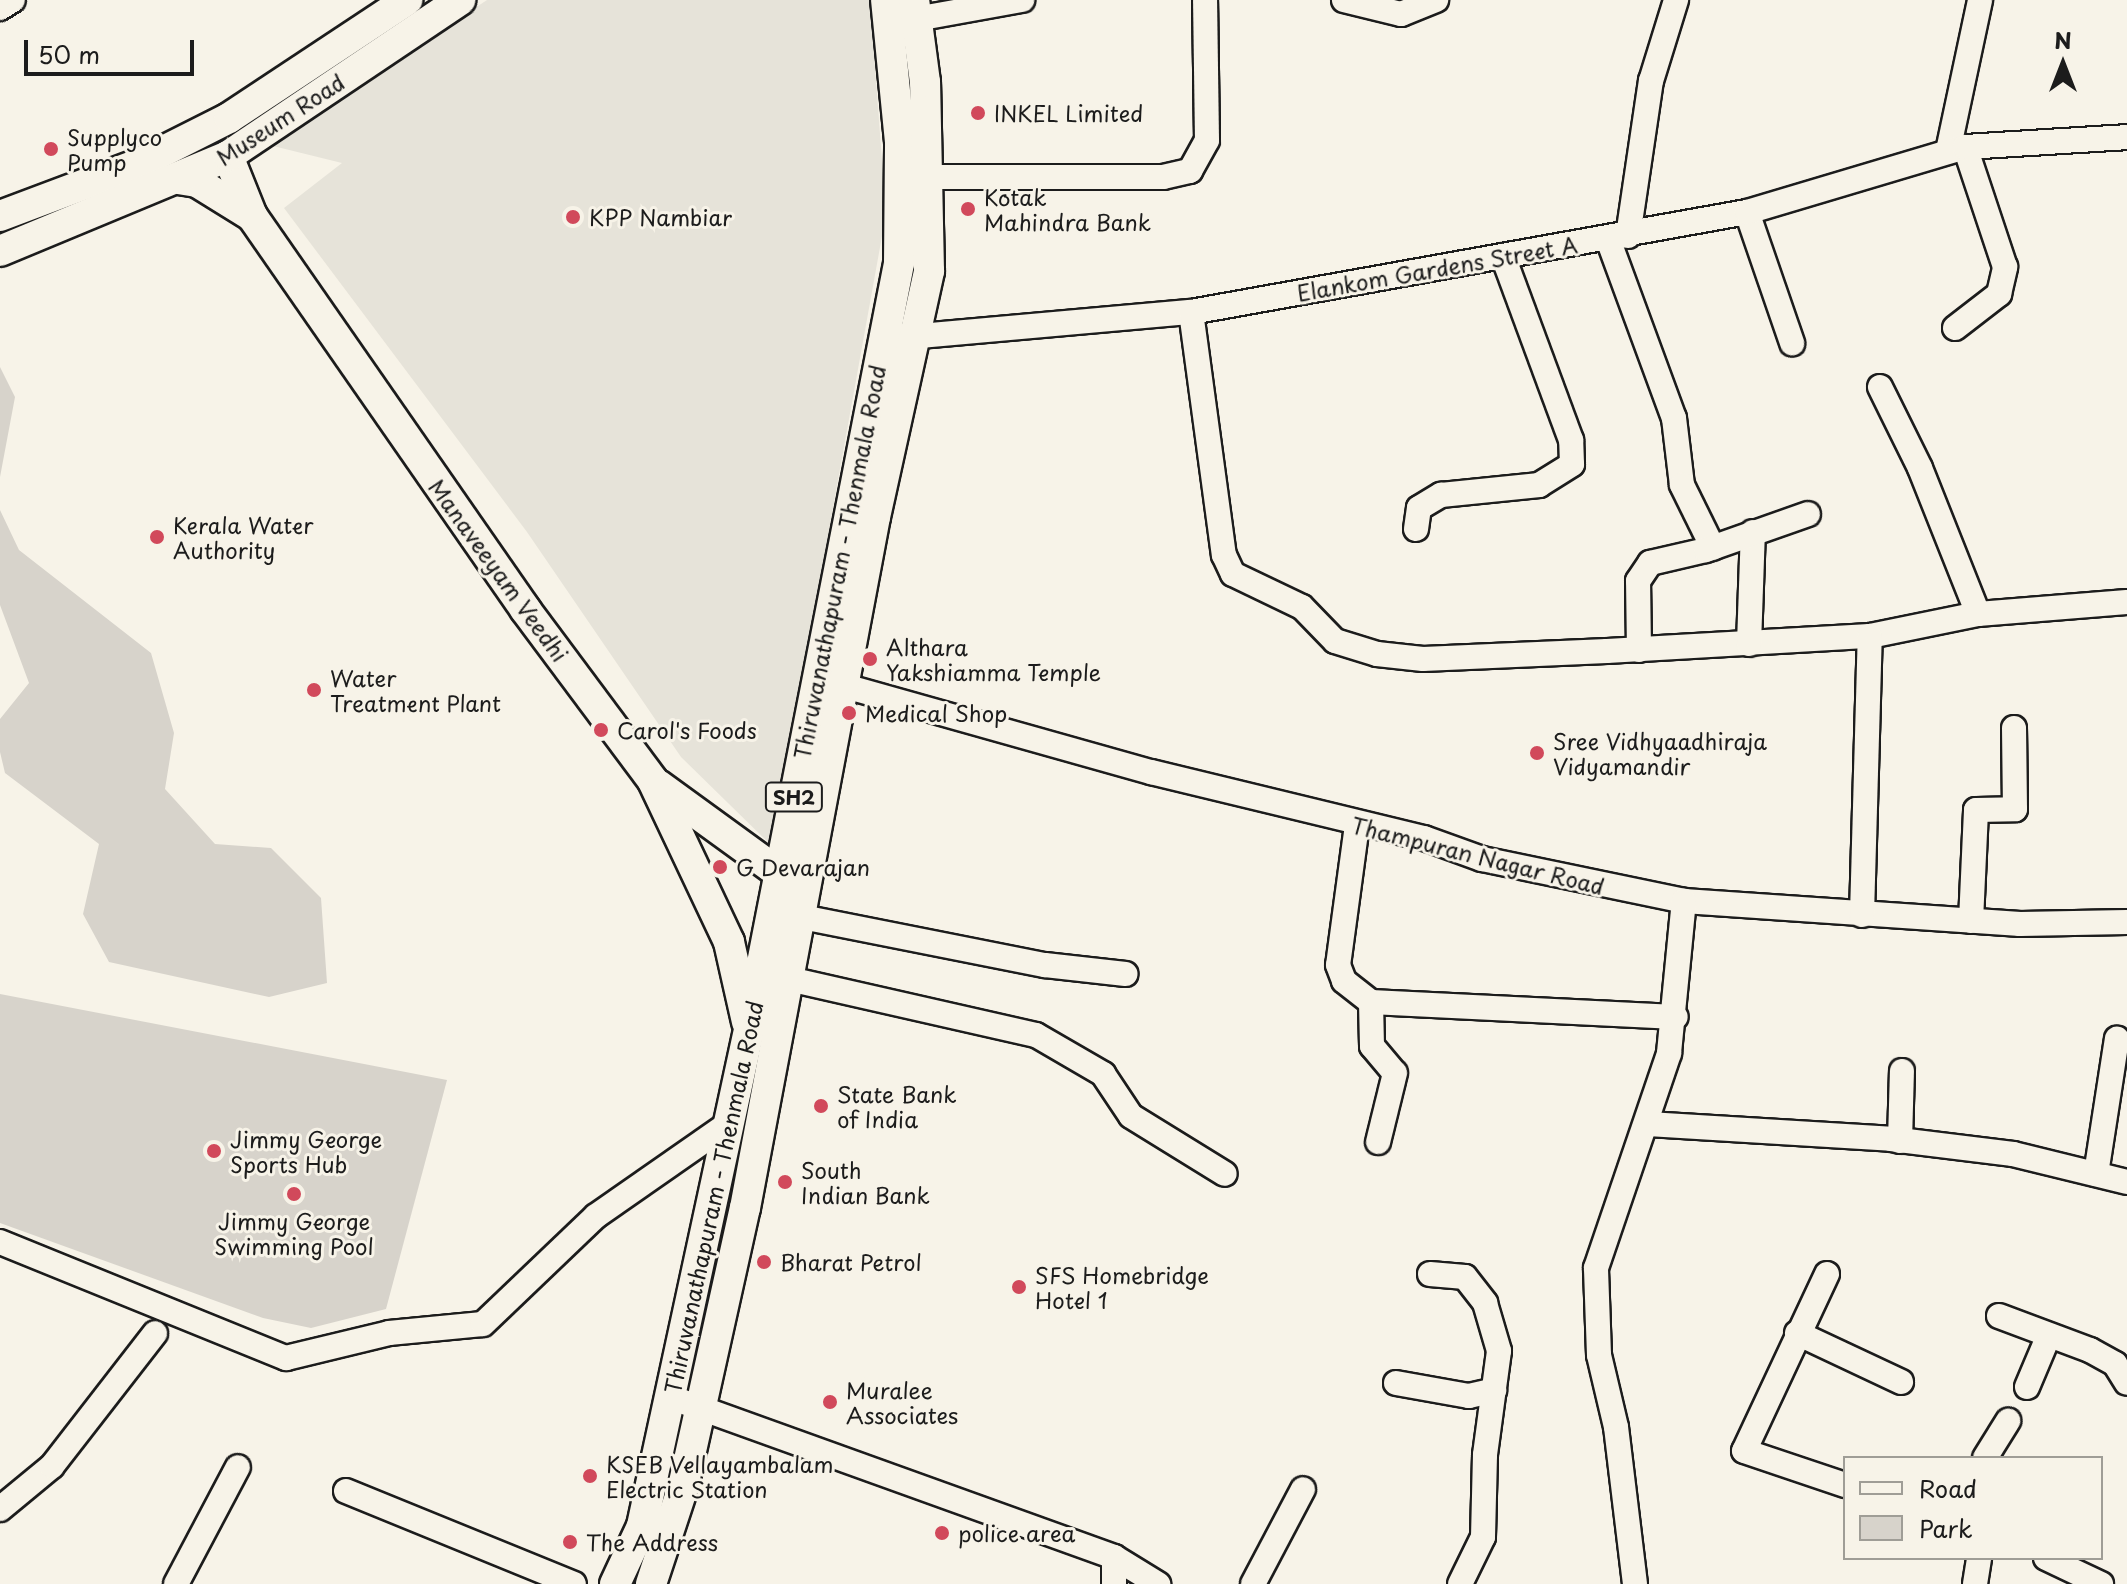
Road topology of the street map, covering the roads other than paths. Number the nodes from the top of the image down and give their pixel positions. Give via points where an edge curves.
1 (13, 0) edge
2 (407, 0) edge
3 (460, 0) edge
4 (886, 0) edge
5 (1022, 0) edge
6 (1205, 0) edge
7 (1344, 0) edge
8 (1436, 0) edge
9 (1676, 0) edge
10 (1980, 0) edge
11 (0, 8) edge
12 (915, 10) edge
13 (206, 130) junction
14 (2127, 137) edge
15 (1956, 149) junction
16 (228, 156) junction
17 (929, 177) junction
18 (178, 179) junction
19 (1747, 212) junction
20 (0, 216) edge
21 (252, 216) junction
22 (1618, 237) junction
23 (0, 251) edge
24 (1503, 256) junction
25 (1191, 312) junction
26 (1955, 328) dead end
27 (882, 337) junction
28 (917, 339) junction
29 (1792, 343) dead end
30 (1880, 387) dead end
31 (1808, 514) dead end
32 (1416, 529) dead end
33 (1753, 532) junction
34 (1713, 548) junction
35 (2127, 602) edge
36 (1978, 614) junction
37 (1870, 636) junction
38 (1749, 644) junction
39 (1639, 650) junction
40 (814, 678) junction
41 (846, 685) junction
42 (2014, 728) dead end
43 (653, 781) junction
44 (1357, 825) junction
45 (796, 880) junction
46 (1684, 901) junction
47 (1862, 915) junction
48 (802, 917) junction
49 (1971, 921) junction
50 (2127, 922) edge
51 (1125, 974) dead end
52 (789, 979) junction
53 (1371, 1002) junction
54 (1676, 1017) junction
55 (749, 1030) junction
56 (2117, 1039) dead end
57 (1902, 1071) dead end
58 (1648, 1124) junction
59 (725, 1126) junction
60 (1900, 1141) junction
61 (1378, 1142) dead end
62 (1225, 1174) dead end
63 (2096, 1174) junction
64 (2127, 1182) edge
65 (0, 1242) edge
66 (1430, 1274) dead end
67 (1827, 1274) dead end
68 (1999, 1316) dead end
69 (155, 1333) dead end
70 (1797, 1333) junction
71 (2049, 1335) junction
72 (1901, 1382) dead end
73 (1396, 1383) dead end
74 (2127, 1383) edge
75 (2027, 1387) dead end
76 (1494, 1390) junction
77 (670, 1397) junction
78 (701, 1408) junction
79 (2008, 1421) dead end
80 (1986, 1456) edge
81 (238, 1467) dead end
82 (1843, 1484) edge
83 (1303, 1489) dead end
84 (346, 1491) dead end
85 (0, 1509) edge
86 (1114, 1557) junction
87 (1979, 1560) edge
88 (2050, 1560) edge
89 (1467, 1581) edge
90 (176, 1584) edge
91 (574, 1584) edge
92 (615, 1584) edge
93 (651, 1584) edge
94 (1114, 1584) edge
95 (1158, 1584) edge
96 (1253, 1584) edge
97 (1635, 1584) edge
98 (1975, 1584) edge
99 (2101, 1584) edge

1 - 11 street
2 - 13 main road, Museum Road
3 - 16 main road, Museum Road
4 - 27 main road, Thiruvanathapuram - Thenmala Road / SH2 via 900,142 899,263
5 - 12 street
6 - 17 street via 1207,140 1190,171 1163,177
7 - 8 street via 1401,14
9 - 22 street via 1651,81
10 - 15 street
12 - 17 main road
13 - 16 street, Manaveeyam Veedhi
13 - 20 main road, Museum Road via 136,165
14 - 15 street, Elankom Gardens Street A
15 - 19 street, Elankom Gardens Street A
15 - 26 street via 2005,267 1999,294
16 - 18 main road, Museum Road
16 - 21 main road, Manaveeyam Veedhi
17 - 28 main road via 929,271
18 - 21 main road via 197,182
18 - 23 main road, Museum Road
19 - 22 street, Elankom Gardens Street A
19 - 29 street
21 - 43 main road, Manaveeyam Veedhi via 525,609
22 - 24 street, Elankom Gardens Street A
22 - 34 street via 1674,418 1682,485
24 - 25 street, Elankom Gardens Street A
24 - 32 street via 1571,440 1572,464 1539,485 1441,495 1419,508
25 - 28 street, Elankom Gardens Street A
25 - 39 street via 1210,478 1224,555 1233,574 1302,607 1335,641 1377,654 1423,659
27 - 28 street, Elankom Gardens Street A
27 - 40 main road, Thiruvanathapuram - Thenmala Road / SH2
28 - 41 main road via 875,517
30 - 36 street via 1920,468
31 - 33 street
33 - 34 street
33 - 38 street
34 - 39 street via 1650,563 1638,581
35 - 36 street
36 - 37 street
37 - 38 street
37 - 47 street
38 - 39 street
40 - 41 street, Thampuran Nagar Road
40 - 45 main road, Thiruvanathapuram - Thenmala Road / SH2
41 - 44 street, Thampuran Nagar Road
41 - 45 main road
42 - 49 street via 2015,809 1976,810
43 - 45 main road
43 - 55 main road, Manaveeyam Veedhi via 729,942
44 - 46 street, Thampuran Nagar Road via 1551,875
44 - 53 street via 1338,965 1344,981
45 - 48 main road
45 - 55 main road, Thiruvanathapuram - Thenmala Road / SH2
46 - 47 street, Thampuran Nagar Road
46 - 54 street
47 - 49 street, Thampuran Nagar Road
48 - 51 street via 1045,965
48 - 52 main road
49 - 50 street, Thampuran Nagar Road
52 - 62 street via 1036,1035 1103,1074 1131,1116
52 - 78 main road
53 - 54 street
53 - 61 street via 1372,1046 1395,1073
54 - 58 street
55 - 59 main road, Thiruvanathapuram - Thenmala Road / SH2
56 - 63 street
57 - 60 street
58 - 60 street
58 - 97 street via 1596,1268 1599,1355 1616,1427
59 - 65 street via 596,1216 483,1324 389,1333 286,1358
59 - 77 main road, Thiruvanathapuram - Thenmala Road / SH2
60 - 63 street via 2013,1154
63 - 64 street
66 - 76 street via 1465,1277 1485,1303 1499,1351
67 - 70 street
68 - 71 street
69 - 85 street via 52,1466
70 - 72 street
70 - 82 street via 1744,1451
71 - 74 street via 2115,1364
71 - 75 street
73 - 76 street via 1469,1396
76 - 89 street via 1483,1537
77 - 78 street
77 - 92 main road, Thiruvanathapuram - Thenmala Road / SH2 via 642,1526
78 - 86 street
78 - 93 main road via 683,1487
79 - 80 street
81 - 90 street
83 - 96 street
84 - 91 street
86 - 94 street
86 - 95 street
87 - 98 street
88 - 99 street

